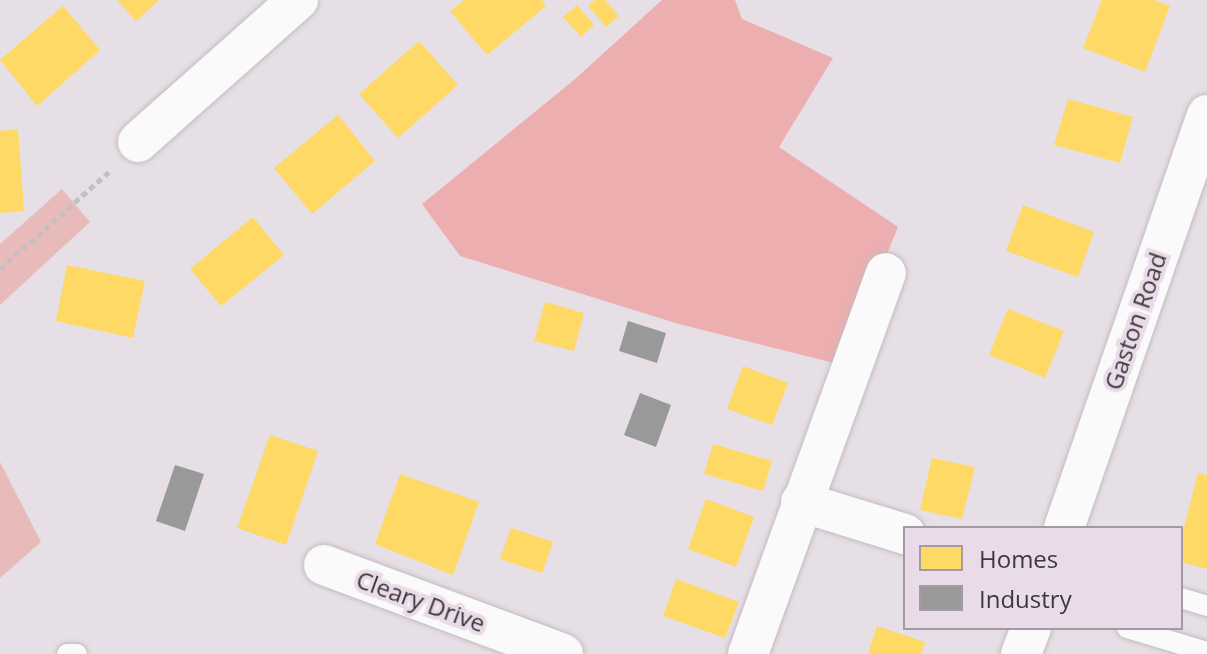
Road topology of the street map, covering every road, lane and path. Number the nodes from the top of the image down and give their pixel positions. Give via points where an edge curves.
1 (298, 0) edge
2 (1207, 115) edge
3 (138, 142) joint
4 (0, 269) edge
5 (886, 273) dead end
6 (801, 502) junction
7 (1065, 526) edge
8 (903, 533) edge
9 (324, 565) dead end
10 (1183, 599) edge
11 (1207, 606) edge
12 (1030, 630) edge
13 (1134, 630) edge
14 (1207, 652) edge
15 (67, 654) edge
16 (77, 654) edge
17 (563, 654) edge
18 (748, 654) edge
19 (1021, 654) edge

1 - 3 street
2 - 7 street, Gaston Road
3 - 4 path via 90,192
5 - 6 street
6 - 8 street
6 - 18 street
9 - 17 street, Cleary Drive
10 - 11 lane
12 - 19 street
13 - 14 lane
15 - 16 lane

